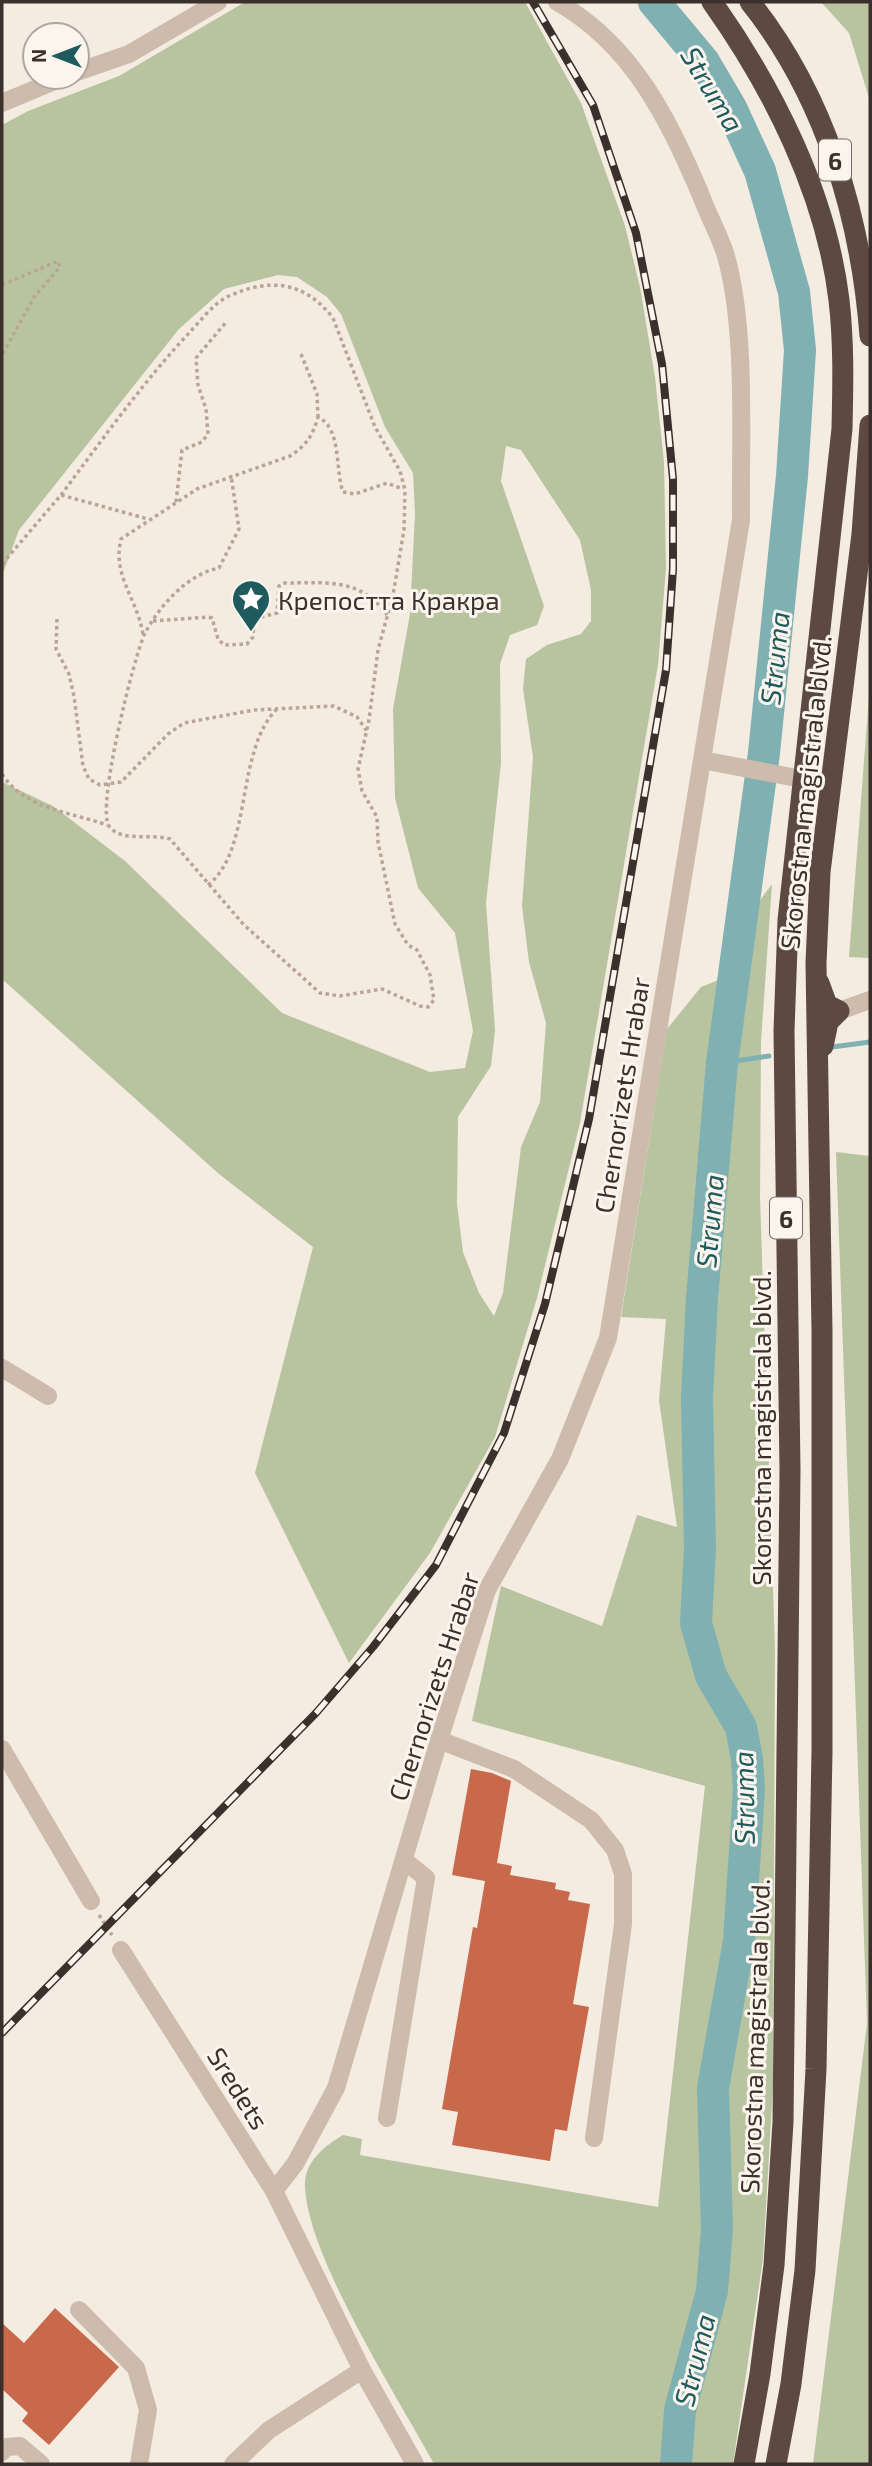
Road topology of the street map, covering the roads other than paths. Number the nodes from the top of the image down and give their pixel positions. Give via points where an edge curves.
1 (218, 2) edge
2 (556, 2) edge
3 (712, 2) edge
4 (750, 2) edge
5 (91, 67) edge
6 (31, 91) edge
7 (2, 103) edge
8 (870, 336) edge
9 (870, 425) edge
10 (702, 760) junction
11 (794, 778) junction
12 (816, 963) junction
13 (870, 1000) edge
14 (839, 1011) junction
15 (819, 1174) junction
16 (2, 1368) edge
17 (48, 1396) dead end
18 (439, 1740) junction
19 (2, 1749) edge
20 (405, 1861) junction
21 (91, 1901) road end
22 (121, 1950) road end
23 (387, 2118) dead end
24 (594, 2138) dead end
25 (274, 2191) junction
26 (79, 2310) dead end
27 (362, 2370) junction
28 (2, 2452) edge
29 (41, 2464) edge
30 (139, 2464) edge
31 (233, 2464) edge
32 (415, 2464) edge
33 (744, 2464) edge
34 (776, 2464) edge

1 - 5 street via 129,54
2 - 10 street, Chernorizets Hrabar via 618,50 654,95 726,256 739,374 741,520
3 - 11 highway, Skorostna magistrala blvd. / 6 via 738,39 786,128 825,235 839,298 844,356 842,429
4 - 8 highway, 6 via 796,74 836,162 861,258
6 - 7 street
9 - 12 highway, Skorostna magistrala blvd. / 6 via 862,534 820,872
10 - 11 street
10 - 18 street, Chernorizets Hrabar via 608,1338 560,1459 487,1590
11 - 33 highway, Skorostna magistrala blvd. / 6 via 784,1031 790,1470 783,2122 774,2265
12 - 14 highway via 822,996
12 - 15 highway, Skorostna magistrala blvd. / 6
13 - 14 street
14 - 15 highway via 824,1035
15 - 34 highway, Skorostna magistrala blvd. / 6 via 822,1751 816,2068 805,2270
16 - 17 street
18 - 20 street, Chernorizets Hrabar
18 - 24 street via 514,1769 591,1820 615,1850 623,1874 623,1923
19 - 21 street
20 - 23 street via 426,1878
20 - 25 street, Chernorizets Hrabar via 337,2088 295,2164
22 - 25 street, Sredets
25 - 27 street, Sredets
26 - 30 street via 136,2368 148,2410
27 - 31 street via 269,2430
27 - 32 street, Sredets
28 - 29 street via 20,2446

